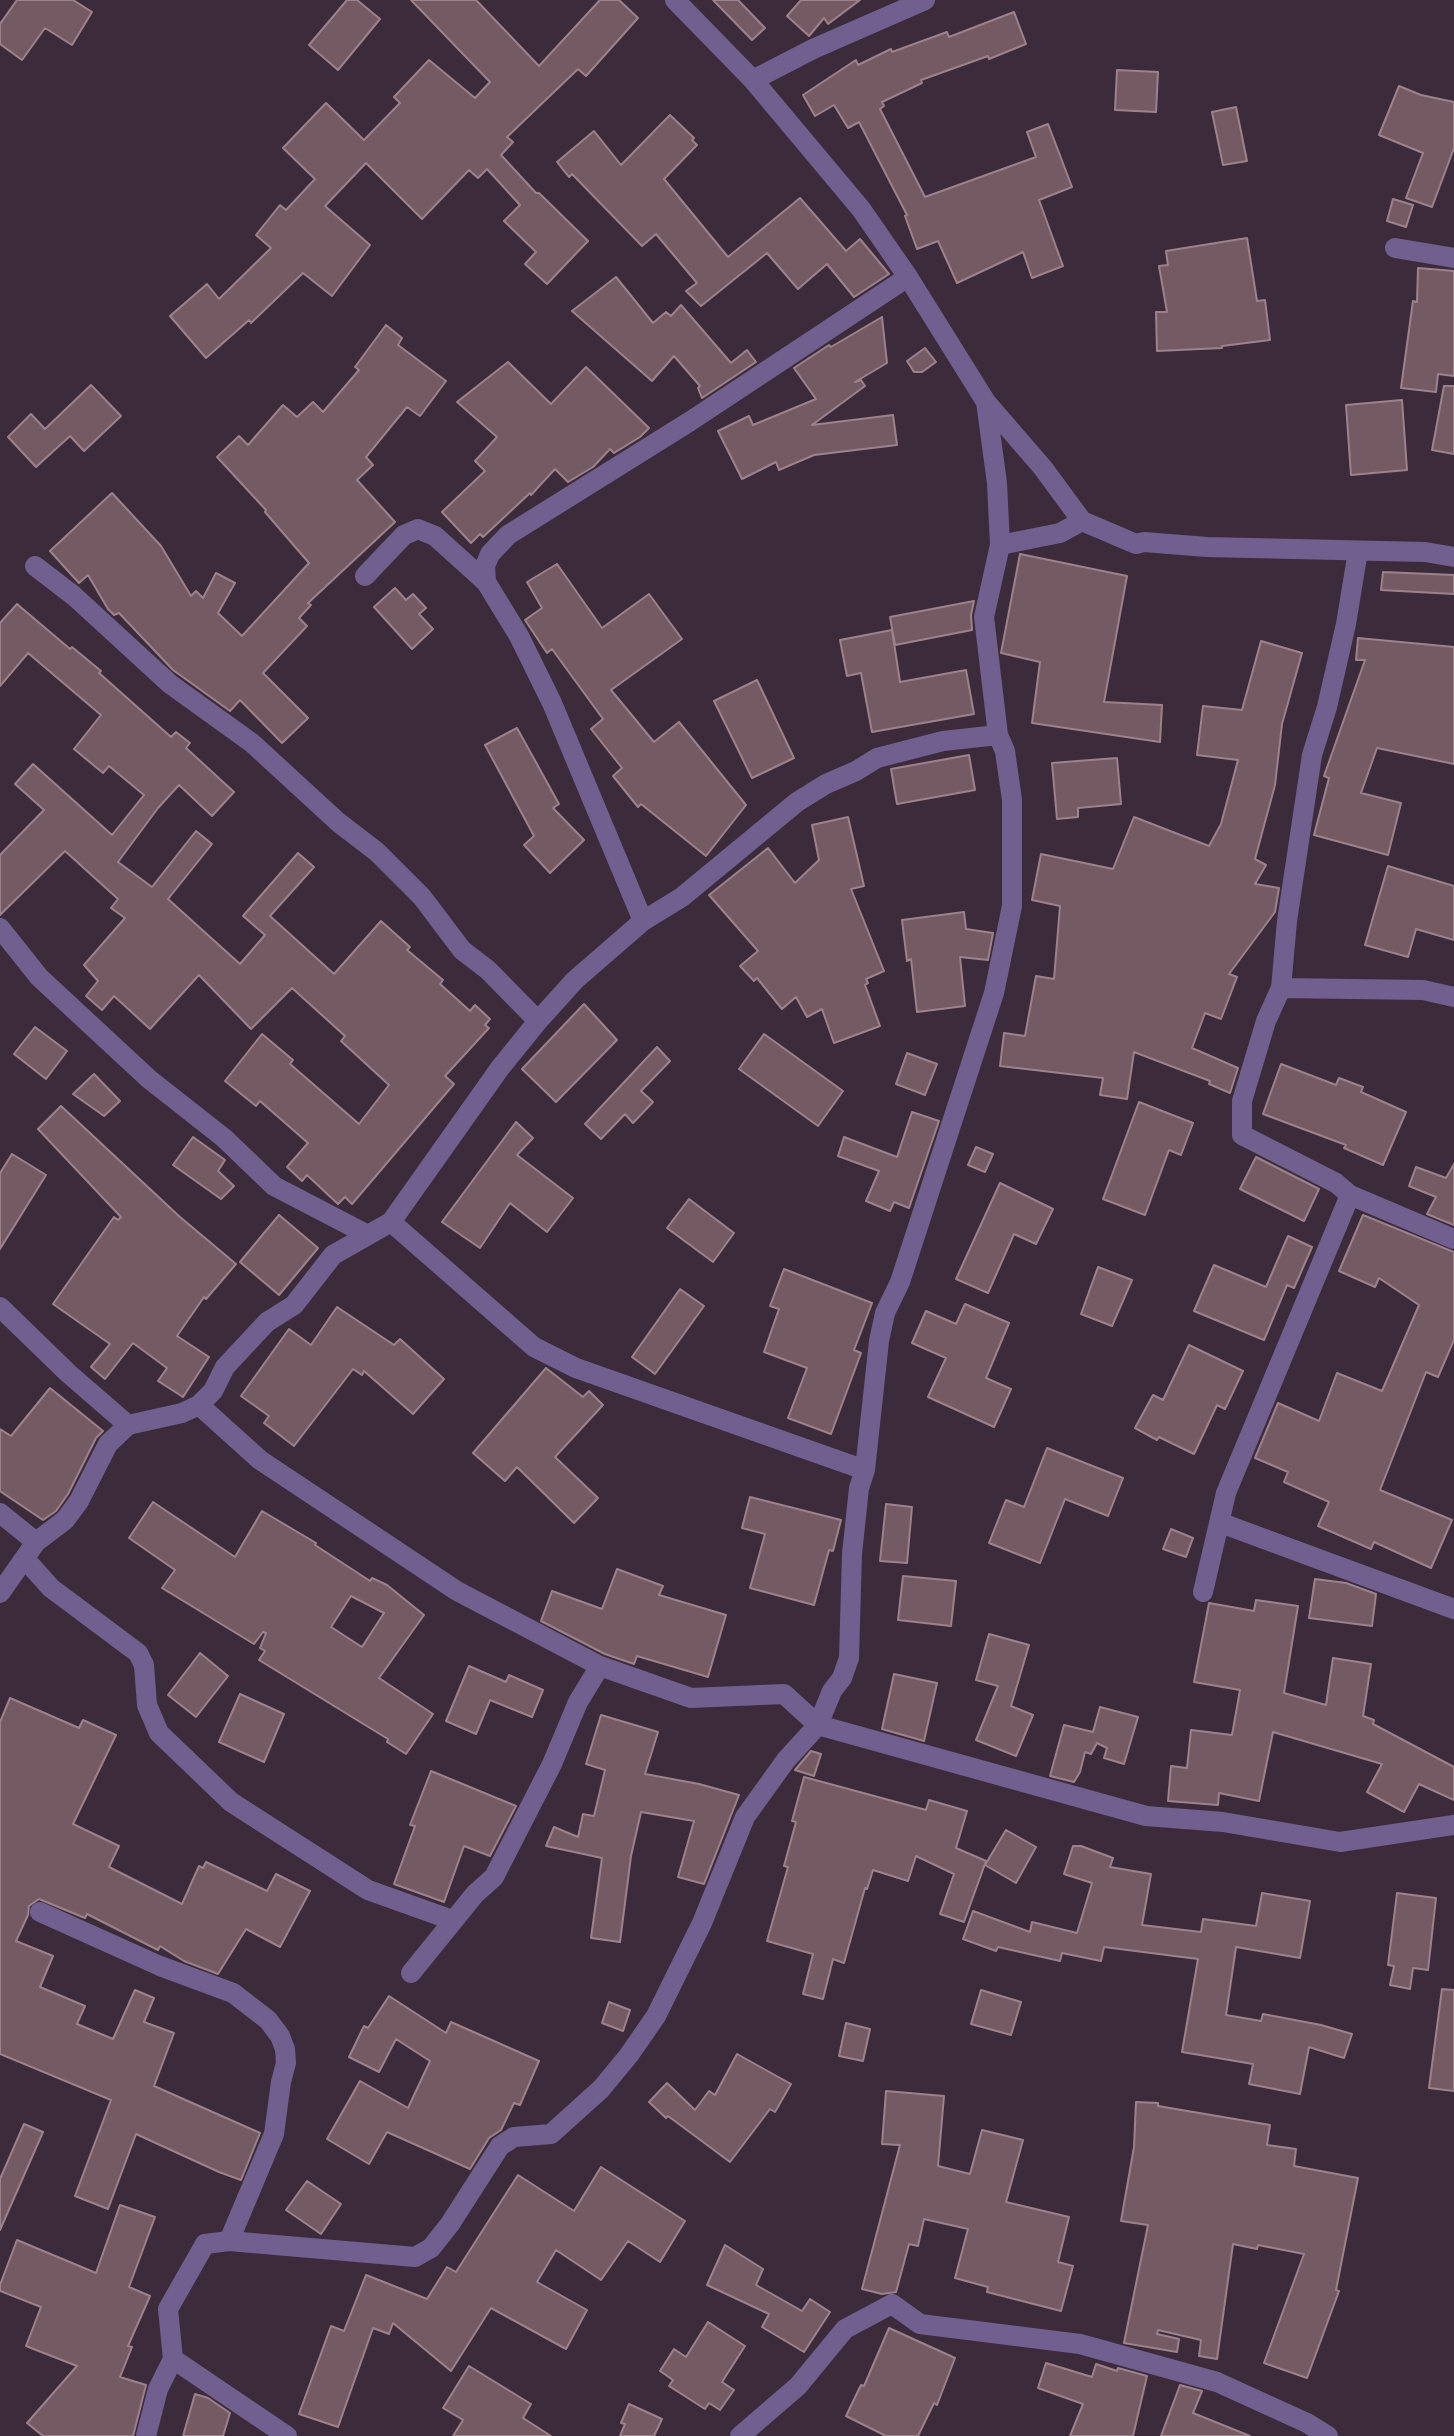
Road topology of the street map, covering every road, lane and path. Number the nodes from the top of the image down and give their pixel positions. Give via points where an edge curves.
1 (675, 0) edge
2 (925, 0) edge
3 (753, 80) junction
4 (1395, 248) dead end
5 (1454, 258) edge
6 (908, 277) junction
7 (986, 402) junction
8 (1082, 521) junction
9 (1000, 545) junction
10 (1358, 551) junction
11 (1454, 557) edge
12 (35, 566) dead end
13 (365, 576) dead end
14 (486, 582) junction
15 (998, 735) junction
16 (643, 921) junction
17 (0, 928) edge
18 (1281, 988) junction
19 (1454, 997) edge
20 (538, 1021) junction
21 (1350, 1195) junction
22 (391, 1222) junction
23 (368, 1235) junction
24 (1454, 1239) edge
25 (0, 1307) edge
26 (199, 1405) junction
27 (128, 1425) junction
28 (865, 1470) junction
29 (0, 1513) edge
30 (1221, 1523) junction
31 (31, 1550) junction
32 (1203, 1592) dead end
33 (0, 1593) edge
34 (1454, 1609) edge
35 (600, 1666) junction
36 (818, 1725) junction
37 (1454, 1825) edge
38 (40, 1912) dead end
39 (452, 1920) junction
40 (411, 1973) dead end
41 (229, 2241) junction
42 (173, 2359) junction
43 (146, 2436) edge
44 (287, 2436) edge
45 (740, 2436) edge
46 (1328, 2436) edge

1 - 3 street
2 - 3 street
3 - 6 street via 861,209
4 - 5 street
6 - 7 street
6 - 14 street via 508,535 490,554
7 - 8 street
7 - 9 street
8 - 9 street via 1060,533
8 - 10 street via 1136,544
9 - 15 street via 984,617
10 - 11 street
10 - 18 street via 1346,624 1312,755
12 - 20 street via 377,852 422,897 462,950
13 - 14 street via 404,535 418,529 435,536
14 - 16 street via 552,703
15 - 16 street via 943,741 877,758 826,784 682,897
15 - 28 street via 1012,800 1012,906 994,993 900,1282 885,1313
16 - 20 street via 575,980
17 - 23 street via 48,986 274,1186
18 - 19 street via 1423,990
18 - 21 street via 1242,1101 1242,1135
20 - 22 street
21 - 24 street
21 - 30 street via 1226,1493
22 - 23 street
22 - 28 street via 534,1347 576,1368
23 - 26 street via 333,1255 294,1305 267,1322 225,1367
25 - 27 street
26 - 27 street
26 - 35 street via 260,1460 353,1524 457,1591
27 - 31 street via 108,1444 65,1520
28 - 36 street via 852,1554 849,1658
29 - 31 street
30 - 32 street
30 - 34 street
31 - 33 street
31 - 39 street via 51,1588 138,1653 147,1705 159,1733 231,1802 368,1890
35 - 36 street via 691,1698 784,1694
35 - 39 street via 494,1877
36 - 37 street via 1146,1816 1223,1822 1340,1842
36 - 41 street via 745,1817 702,1923 656,2016 629,2055 551,2134 514,2137 500,2146 431,2248 415,2257
38 - 41 street via 233,1993 280,2036 286,2063 274,2134
39 - 40 street
41 - 42 street via 205,2244 168,2309
42 - 43 street via 158,2389
42 - 44 street
45 - 46 street via 798,2386 845,2329 892,2304 920,2324 1080,2344 1217,2382

